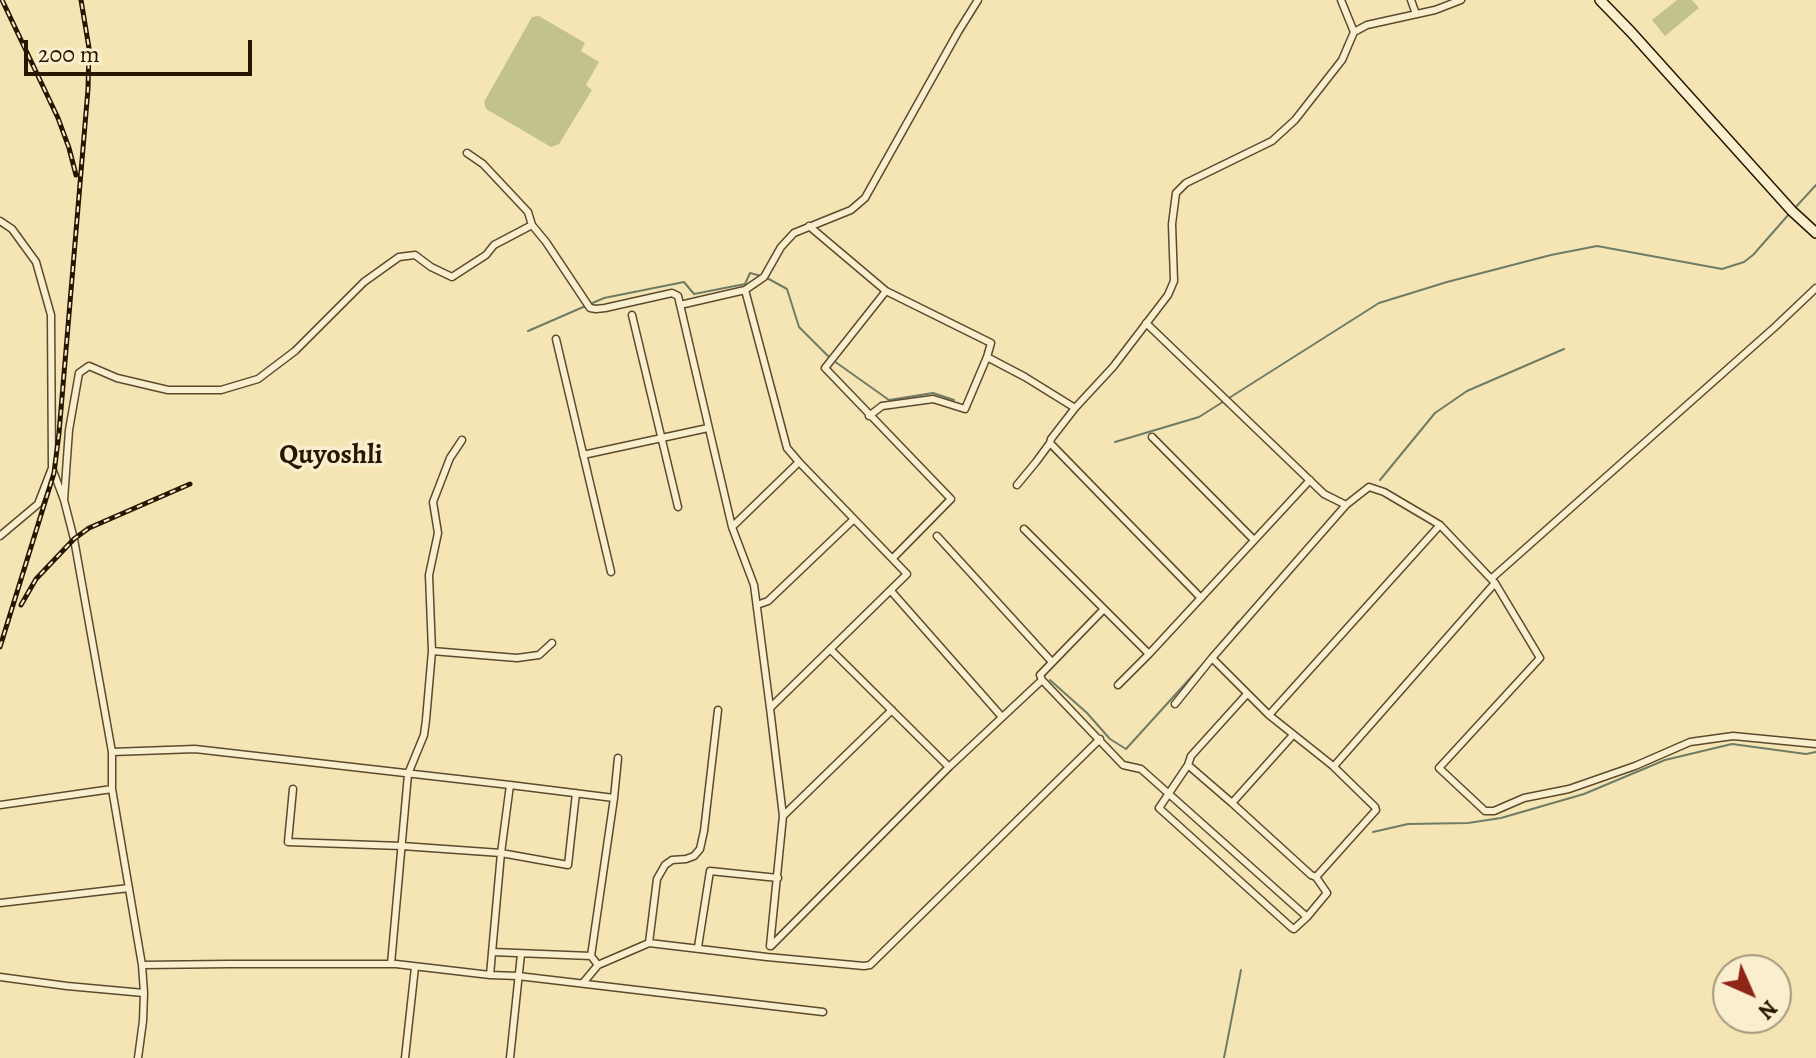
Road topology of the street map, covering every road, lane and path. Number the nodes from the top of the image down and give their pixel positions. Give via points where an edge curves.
1 (978, 0) edge
2 (1341, 0) edge
3 (1411, 0) edge
4 (1461, 0) edge
5 (1600, 0) edge
6 (1416, 14) junction
7 (1354, 32) junction
8 (467, 153) dead end
9 (0, 221) edge
10 (532, 225) junction
11 (809, 226) junction
12 (1816, 233) edge
13 (1816, 288) edge
14 (745, 290) junction
15 (886, 291) junction
16 (680, 305) junction
17 (632, 315) dead end
18 (1146, 323) junction
19 (556, 339) dead end
20 (987, 357) junction
21 (1075, 408) junction
22 (869, 416) junction
23 (708, 428) junction
24 (1152, 437) dead end
25 (661, 438) junction
26 (462, 440) dead end
27 (1050, 443) junction
28 (583, 455) junction
29 (799, 462) junction
30 (52, 468) junction
31 (1310, 480) junction
32 (1017, 485) dead end
33 (64, 500) junction
34 (1346, 505) junction
35 (678, 507) dead end
36 (853, 520) junction
37 (1440, 525) junction
38 (732, 527) junction
39 (1024, 529) dead end
40 (0, 536) edge
41 (937, 536) dead end
42 (1254, 540) junction
43 (893, 558) junction
44 (611, 572) dead end
45 (1493, 580) junction
46 (891, 591) junction
47 (1201, 598) junction
48 (757, 605) junction
49 (1104, 609) junction
50 (552, 643) dead end
51 (831, 650) junction
52 (432, 651) junction
53 (1149, 654) junction
54 (1212, 658) junction
55 (1052, 662) junction
56 (1042, 680) junction
57 (1118, 685) dead end
58 (1247, 694) junction
59 (1175, 704) dead end
60 (770, 708) junction
61 (718, 710) dead end
62 (892, 710) junction
63 (1269, 715) junction
64 (1002, 717) junction
65 (1293, 735) junction
66 (1100, 739) junction
67 (1816, 744) edge
68 (112, 752) junction
69 (618, 758) dead end
70 (1188, 765) junction
71 (1333, 766) junction
72 (949, 767) junction
73 (408, 774) junction
74 (510, 785) junction
75 (112, 789) junction
76 (293, 789) dead end
77 (576, 793) junction
78 (1169, 793) junction
79 (614, 798) junction
80 (1232, 803) junction
81 (0, 805) edge
82 (783, 816) junction
83 (402, 846) junction
84 (501, 853) junction
85 (1316, 877) junction
86 (778, 878) junction
87 (129, 888) junction
88 (0, 903) edge
89 (1307, 917) junction
90 (649, 943) junction
91 (770, 946) junction
92 (698, 947) junction
93 (492, 952) junction
94 (521, 954) junction
95 (591, 956) junction
96 (767, 957) junction
97 (391, 964) junction
98 (142, 965) junction
99 (598, 965) junction
100 (415, 967) junction
101 (490, 975) junction
102 (518, 976) junction
103 (0, 977) edge
104 (583, 983) junction
105 (144, 993) junction
106 (823, 1012) dead end
107 (138, 1058) edge
108 (405, 1058) edge
109 (510, 1058) edge

1 - 11 street via 865,198 851,210
2 - 7 street
3 - 6 street
4 - 6 street
5 - 12 main road
6 - 7 street
7 - 18 street via 1342,60 1272,141 1186,183 1176,193 1174,281
8 - 10 street via 515,197
9 - 30 street via 36,262 51,315
10 - 16 street via 590,308 672,293
10 - 33 street via 452,277 415,255 399,257 258,379 221,390 168,390 89,366 79,373
11 - 14 street via 794,233 764,277
11 - 15 street
13 - 45 street
14 - 16 street
14 - 29 street via 787,448
15 - 20 street via 991,343
15 - 22 street via 825,368
16 - 23 street
17 - 25 street
18 - 21 street
18 - 31 street
19 - 28 street
20 - 21 street
20 - 22 street via 965,409 933,399 882,406
21 - 27 street
22 - 43 street via 951,499
23 - 25 street
23 - 38 street
24 - 42 street
25 - 28 street
25 - 35 street
26 - 52 street via 433,502 438,533 429,575
27 - 32 street
27 - 47 street
28 - 44 street
29 - 36 street
29 - 38 street
30 - 33 street
30 - 40 street via 38,504
31 - 34 street
31 - 42 street
33 - 68 street
34 - 37 street via 1369,487
34 - 54 street
36 - 43 street
36 - 48 street via 768,601
37 - 45 street
37 - 63 street
38 - 48 street
39 - 49 street
41 - 55 street
42 - 47 street
43 - 46 street via 907,574
45 - 67 street via 1540,658 1439,768 1485,811 1569,789 1690,742 1733,736
45 - 71 street
46 - 51 street
46 - 64 street
47 - 53 street
48 - 60 street
49 - 53 street
49 - 55 street
50 - 52 street via 539,655 517,658
51 - 60 street
51 - 62 street
52 - 73 street via 424,735
53 - 57 street
54 - 58 street
54 - 59 street
55 - 56 street via 1040,675
56 - 64 street
56 - 66 street
58 - 63 street
58 - 70 street
60 - 82 street
61 - 90 street via 700,849 694,856 672,860 657,879
62 - 72 street
62 - 82 street
63 - 65 street
64 - 72 street
65 - 71 street
65 - 80 street
66 - 78 street via 1123,765 1141,769
66 - 96 street via 870,965
68 - 73 street via 195,749
68 - 75 street
69 - 79 street
70 - 78 street
70 - 80 street
71 - 85 street via 1376,810
72 - 91 street
73 - 74 street
73 - 83 street
74 - 77 street
74 - 84 street
75 - 81 street
75 - 87 street
76 - 83 street via 288,842
77 - 79 street
77 - 84 street via 568,865
78 - 89 street
78 - 89 street via 1159,808 1266,906 1294,929
79 - 95 street
80 - 85 street
82 - 86 street
83 - 84 street
83 - 97 street
84 - 93 street
85 - 89 street via 1327,893
86 - 91 street
86 - 92 street via 710,871
87 - 88 street
87 - 98 street
90 - 92 street
90 - 99 street
91 - 96 street
92 - 96 street
93 - 94 street
93 - 101 street
94 - 95 street
94 - 102 street
95 - 99 street
97 - 98 street
97 - 100 street
98 - 105 street
99 - 104 street
100 - 101 street
100 - 108 street
101 - 102 street
102 - 104 street
102 - 109 street
103 - 105 street
104 - 106 street
105 - 107 street

